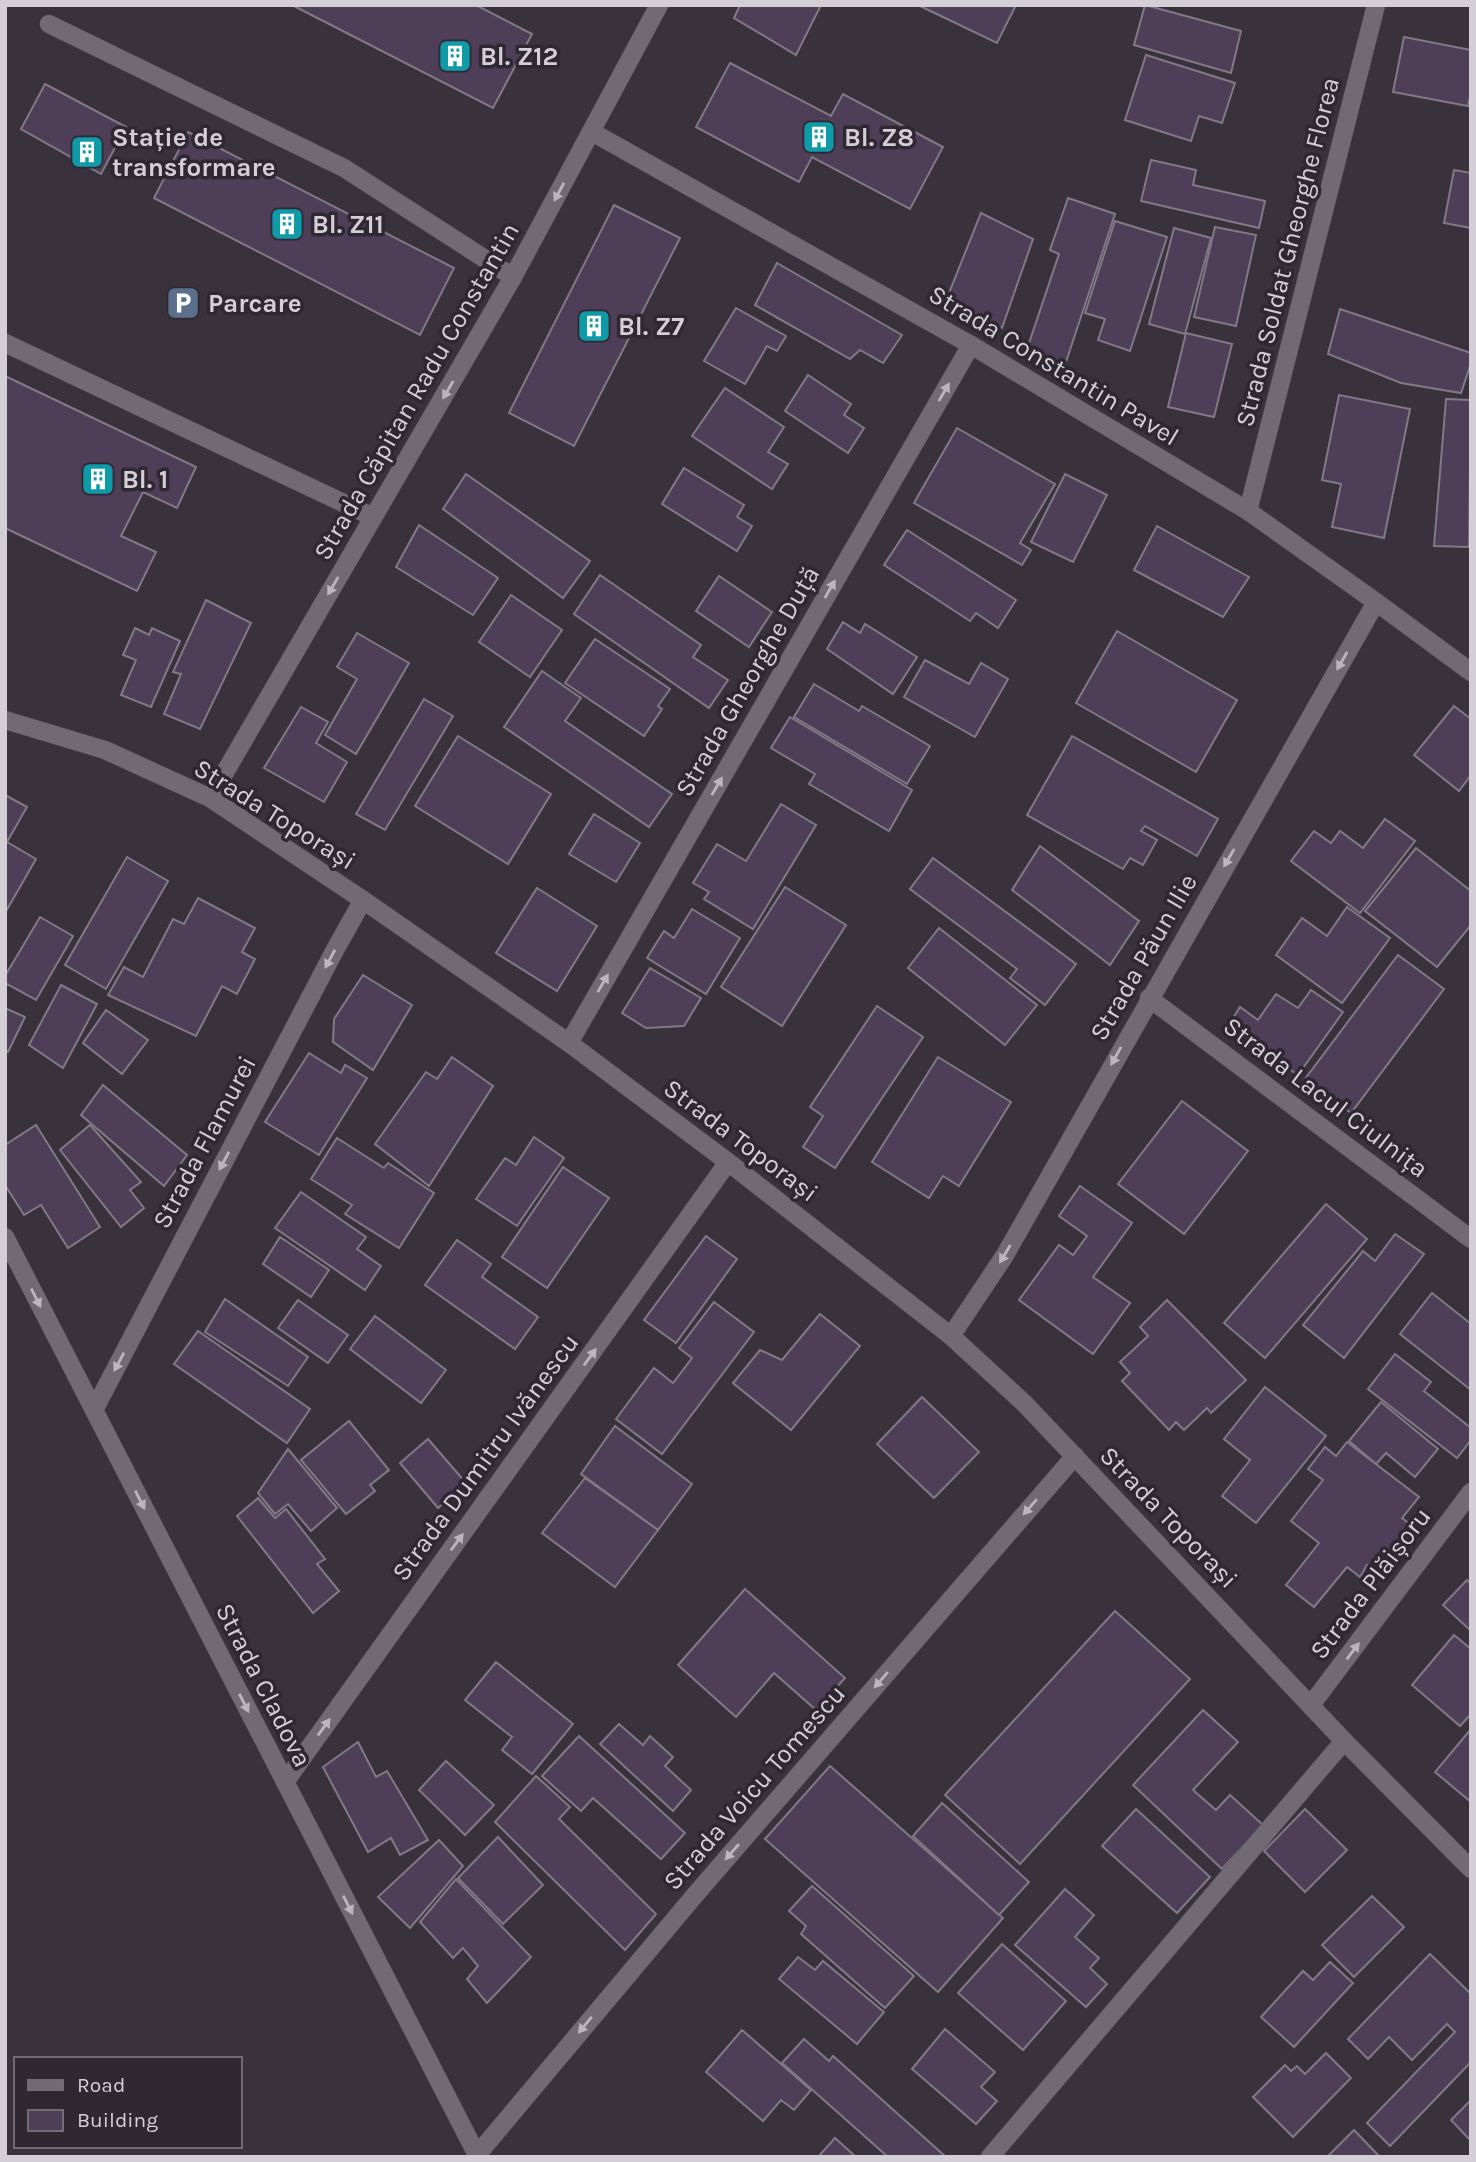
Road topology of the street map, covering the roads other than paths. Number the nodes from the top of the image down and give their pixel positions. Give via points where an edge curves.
1 (659, 5) edge
2 (1376, 5) edge
3 (50, 24) dead end
4 (592, 132) junction
5 (513, 277) junction
6 (5, 343) edge
7 (971, 345) junction
8 (1248, 511) junction
9 (373, 517) junction
10 (1376, 602) junction
11 (1471, 672) edge
12 (5, 720) edge
13 (210, 798) junction
14 (363, 900) junction
15 (1149, 998) junction
16 (569, 1042) junction
17 (728, 1162) junction
18 (5, 1237) edge
19 (1471, 1238) edge
20 (951, 1336) junction
21 (94, 1410) junction
22 (1075, 1456) junction
23 (1471, 1492) edge
24 (1311, 1705) junction
25 (1345, 1741) junction
26 (285, 1782) junction
27 (1471, 1869) edge
28 (477, 2156) edge
29 (990, 2157) edge

1 - 4 street, Strada Căpitan Radu Constantin
2 - 8 street, Strada Soldat Gheorghe Florea
3 - 5 street via 344,168
4 -> 5 street, Strada Căpitan Radu Constantin
4 - 7 street, Strada Constantin Pavel
5 -> 9 street, Strada Căpitan Radu Constantin
6 - 9 street
7 - 8 street, Strada Constantin Pavel
16 -> 7 street, Strada Gheorghe Duță
8 - 10 street, Strada Constantin Pavel
9 -> 13 street, Strada Căpitan Radu Constantin
10 - 11 street, Strada Constantin Pavel
10 -> 15 street, Strada Păun Ilie
12 - 13 street, Strada Toporași via 104,750
13 - 14 street, Strada Toporași
14 - 16 street, Strada Toporași
14 -> 21 street, Strada Flamurei
15 - 19 street, Strada Lacul Ciulnița
15 -> 20 street, Strada Păun Ilie via 1005,1255
16 - 17 street, Strada Toporași
17 - 20 street, Strada Toporași
26 -> 17 street, Strada Dumitru Ivănescu
18 -> 21 street, Strada Cladova
20 - 22 street, Strada Toporași
21 -> 26 street, Strada Cladova
22 - 24 street, Strada Toporași
22 -> 28 street, Strada Voicu Tomescu via 695,1895
24 -> 23 street, Strada Plăișoru
24 - 25 street, Strada Toporași
25 - 27 street, Strada Toporași
25 - 29 street
26 -> 28 street, Strada Cladova

